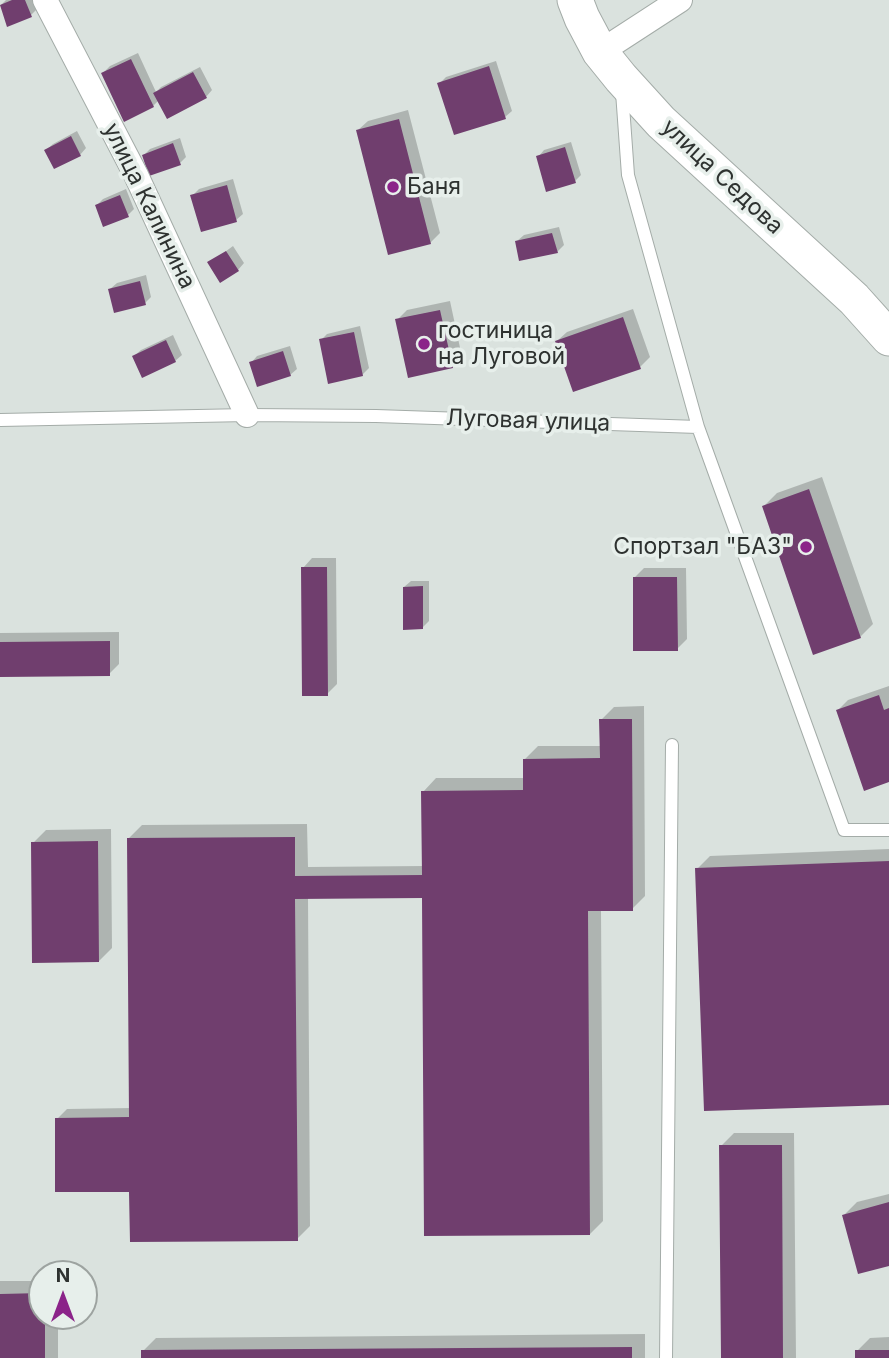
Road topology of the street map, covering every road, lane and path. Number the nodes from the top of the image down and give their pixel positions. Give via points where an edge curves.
1 (45, 0) edge
2 (575, 0) edge
3 (680, 0) edge
4 (611, 65) junction
5 (889, 338) edge
6 (247, 415) junction
7 (0, 420) edge
8 (698, 427) junction
9 (672, 745) dead end
10 (889, 830) edge
11 (666, 1358) edge

1 - 6 street, улица Калинина via 136,175
2 - 4 main road, улица Седова
3 - 4 street
4 - 5 main road, улица Седова via 662,122 854,299
4 - 8 lane via 628,175
6 - 7 lane, Луговая улица
6 - 8 lane, Луговая улица
8 - 10 lane via 844,830
9 - 11 lane

